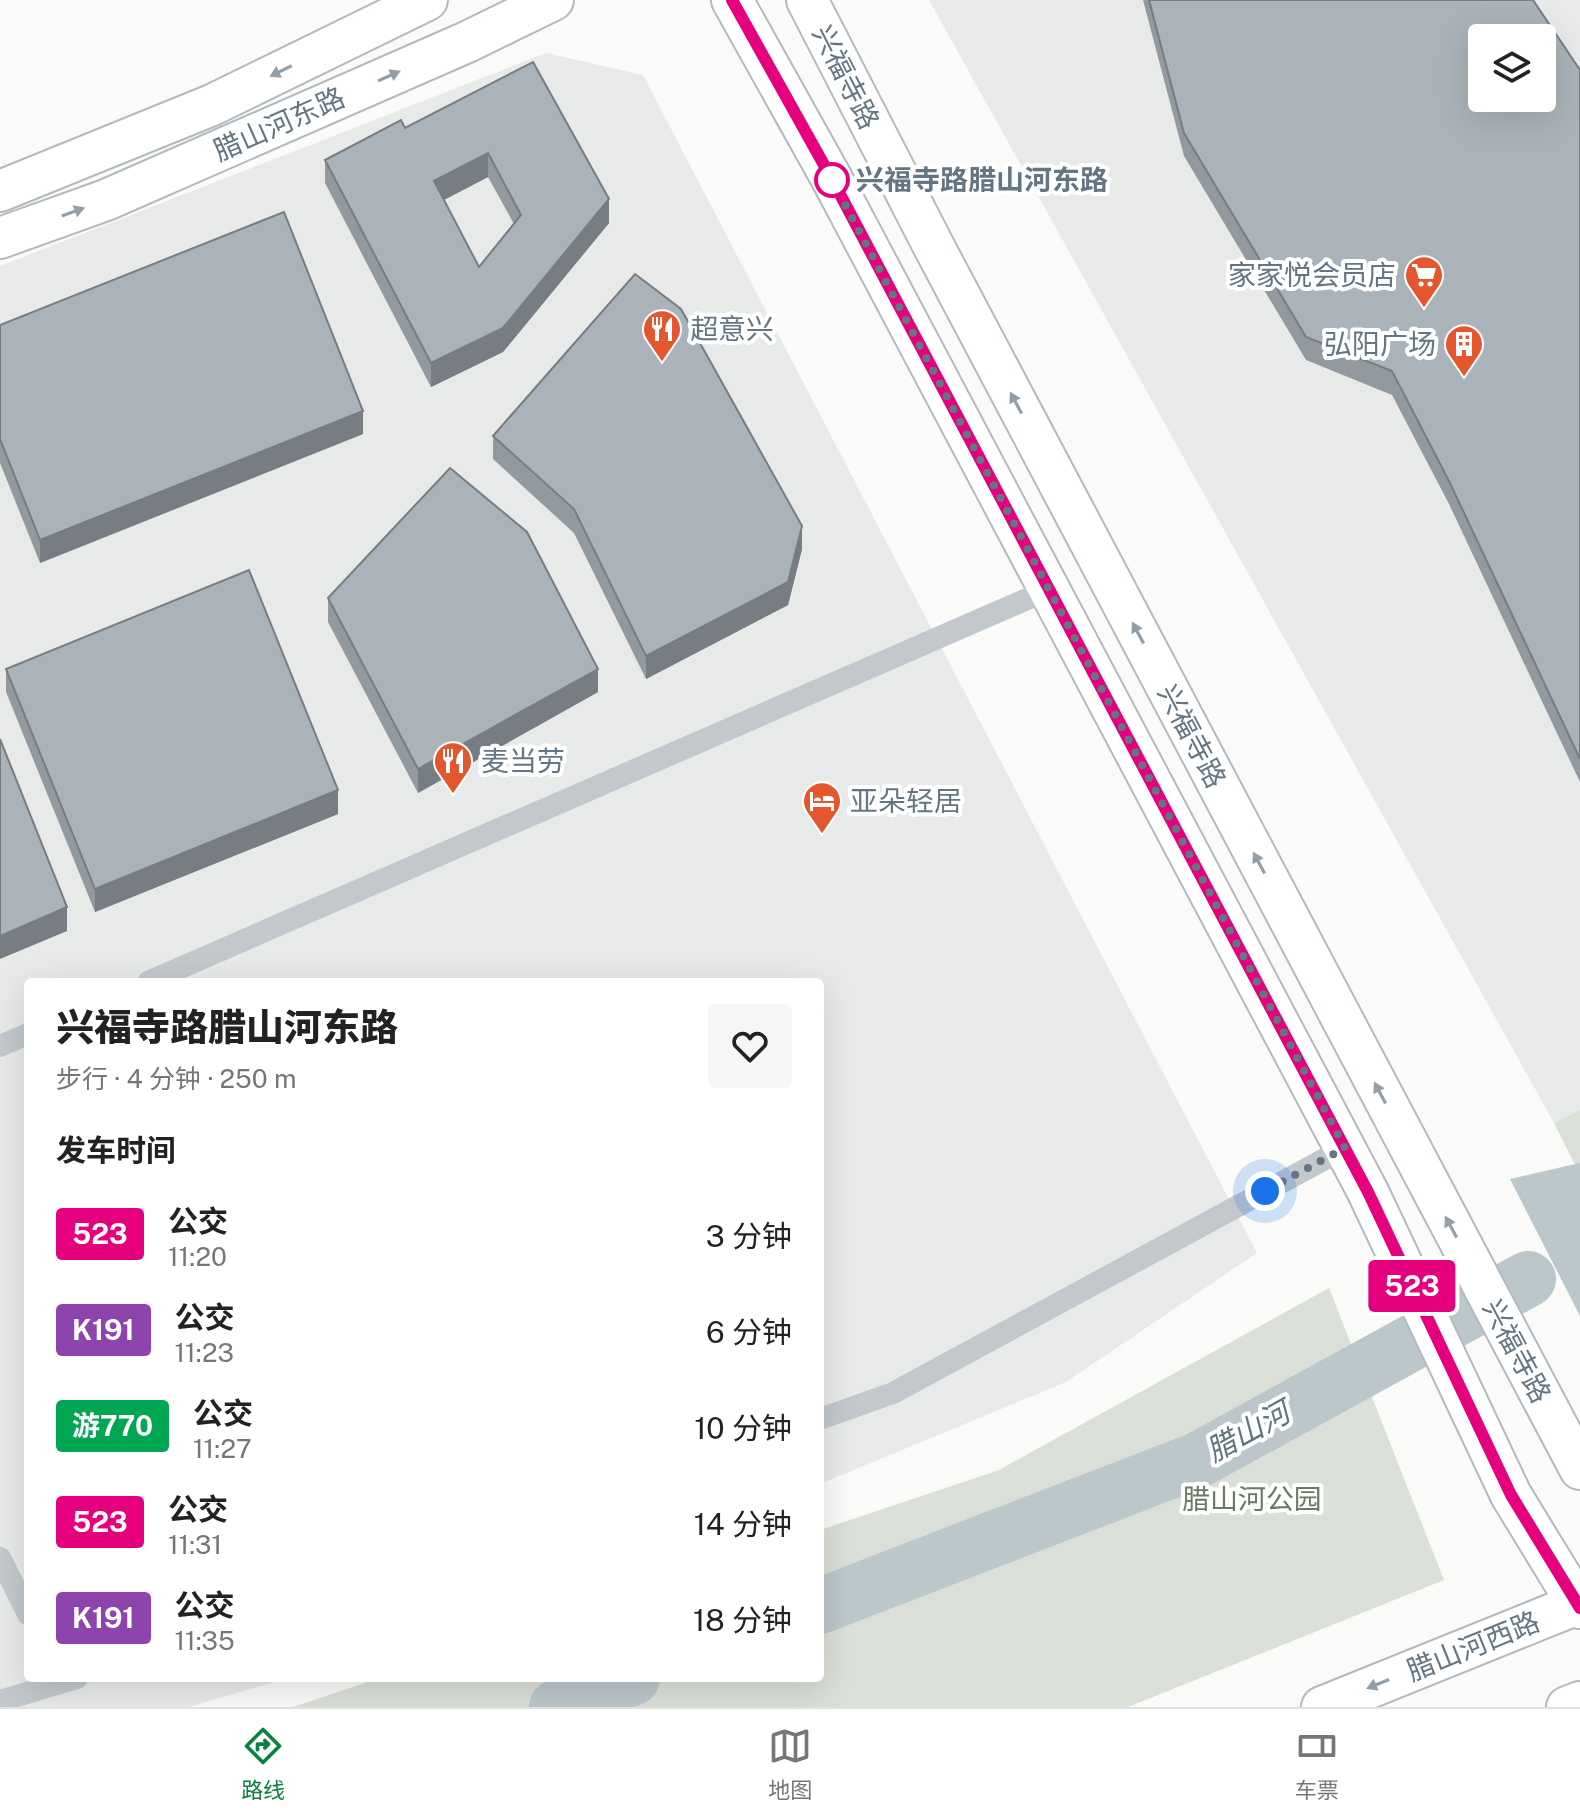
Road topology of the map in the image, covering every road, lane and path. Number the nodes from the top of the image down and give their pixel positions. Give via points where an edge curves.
1 (427, 0) edge
2 (553, 0) edge
3 (732, 0) edge
4 (807, 0) edge
5 (0, 191) edge
6 (0, 238) edge
7 (1048, 590) junction
8 (157, 978) edge
9 (24, 1036) edge
10 (0, 1046) edge
11 (1345, 1148) junction
12 (824, 1418) edge
13 (1580, 1469) edge
14 (0, 1558) edge
15 (1579, 1605) edge
16 (24, 1606) edge
17 (61, 1682) edge
18 (0, 1701) edge
19 (1580, 1702) edge
20 (1322, 1707) edge
21 (1567, 1707) edge

1 -> 5 main road, 腊山河东路 via 212,105
6 -> 2 main road, 腊山河东路 via 106,200
3 - 7 main road, 兴福寺路
13 -> 4 main road, 兴福寺路
7 - 8 street
7 - 11 main road, 兴福寺路
9 - 10 street
11 - 12 street via 893,1393
11 - 15 main road, 兴福寺路 via 1511,1495
14 - 16 street
15 -> 20 main road, 腊山河西路
17 - 18 street
19 - 21 main road

